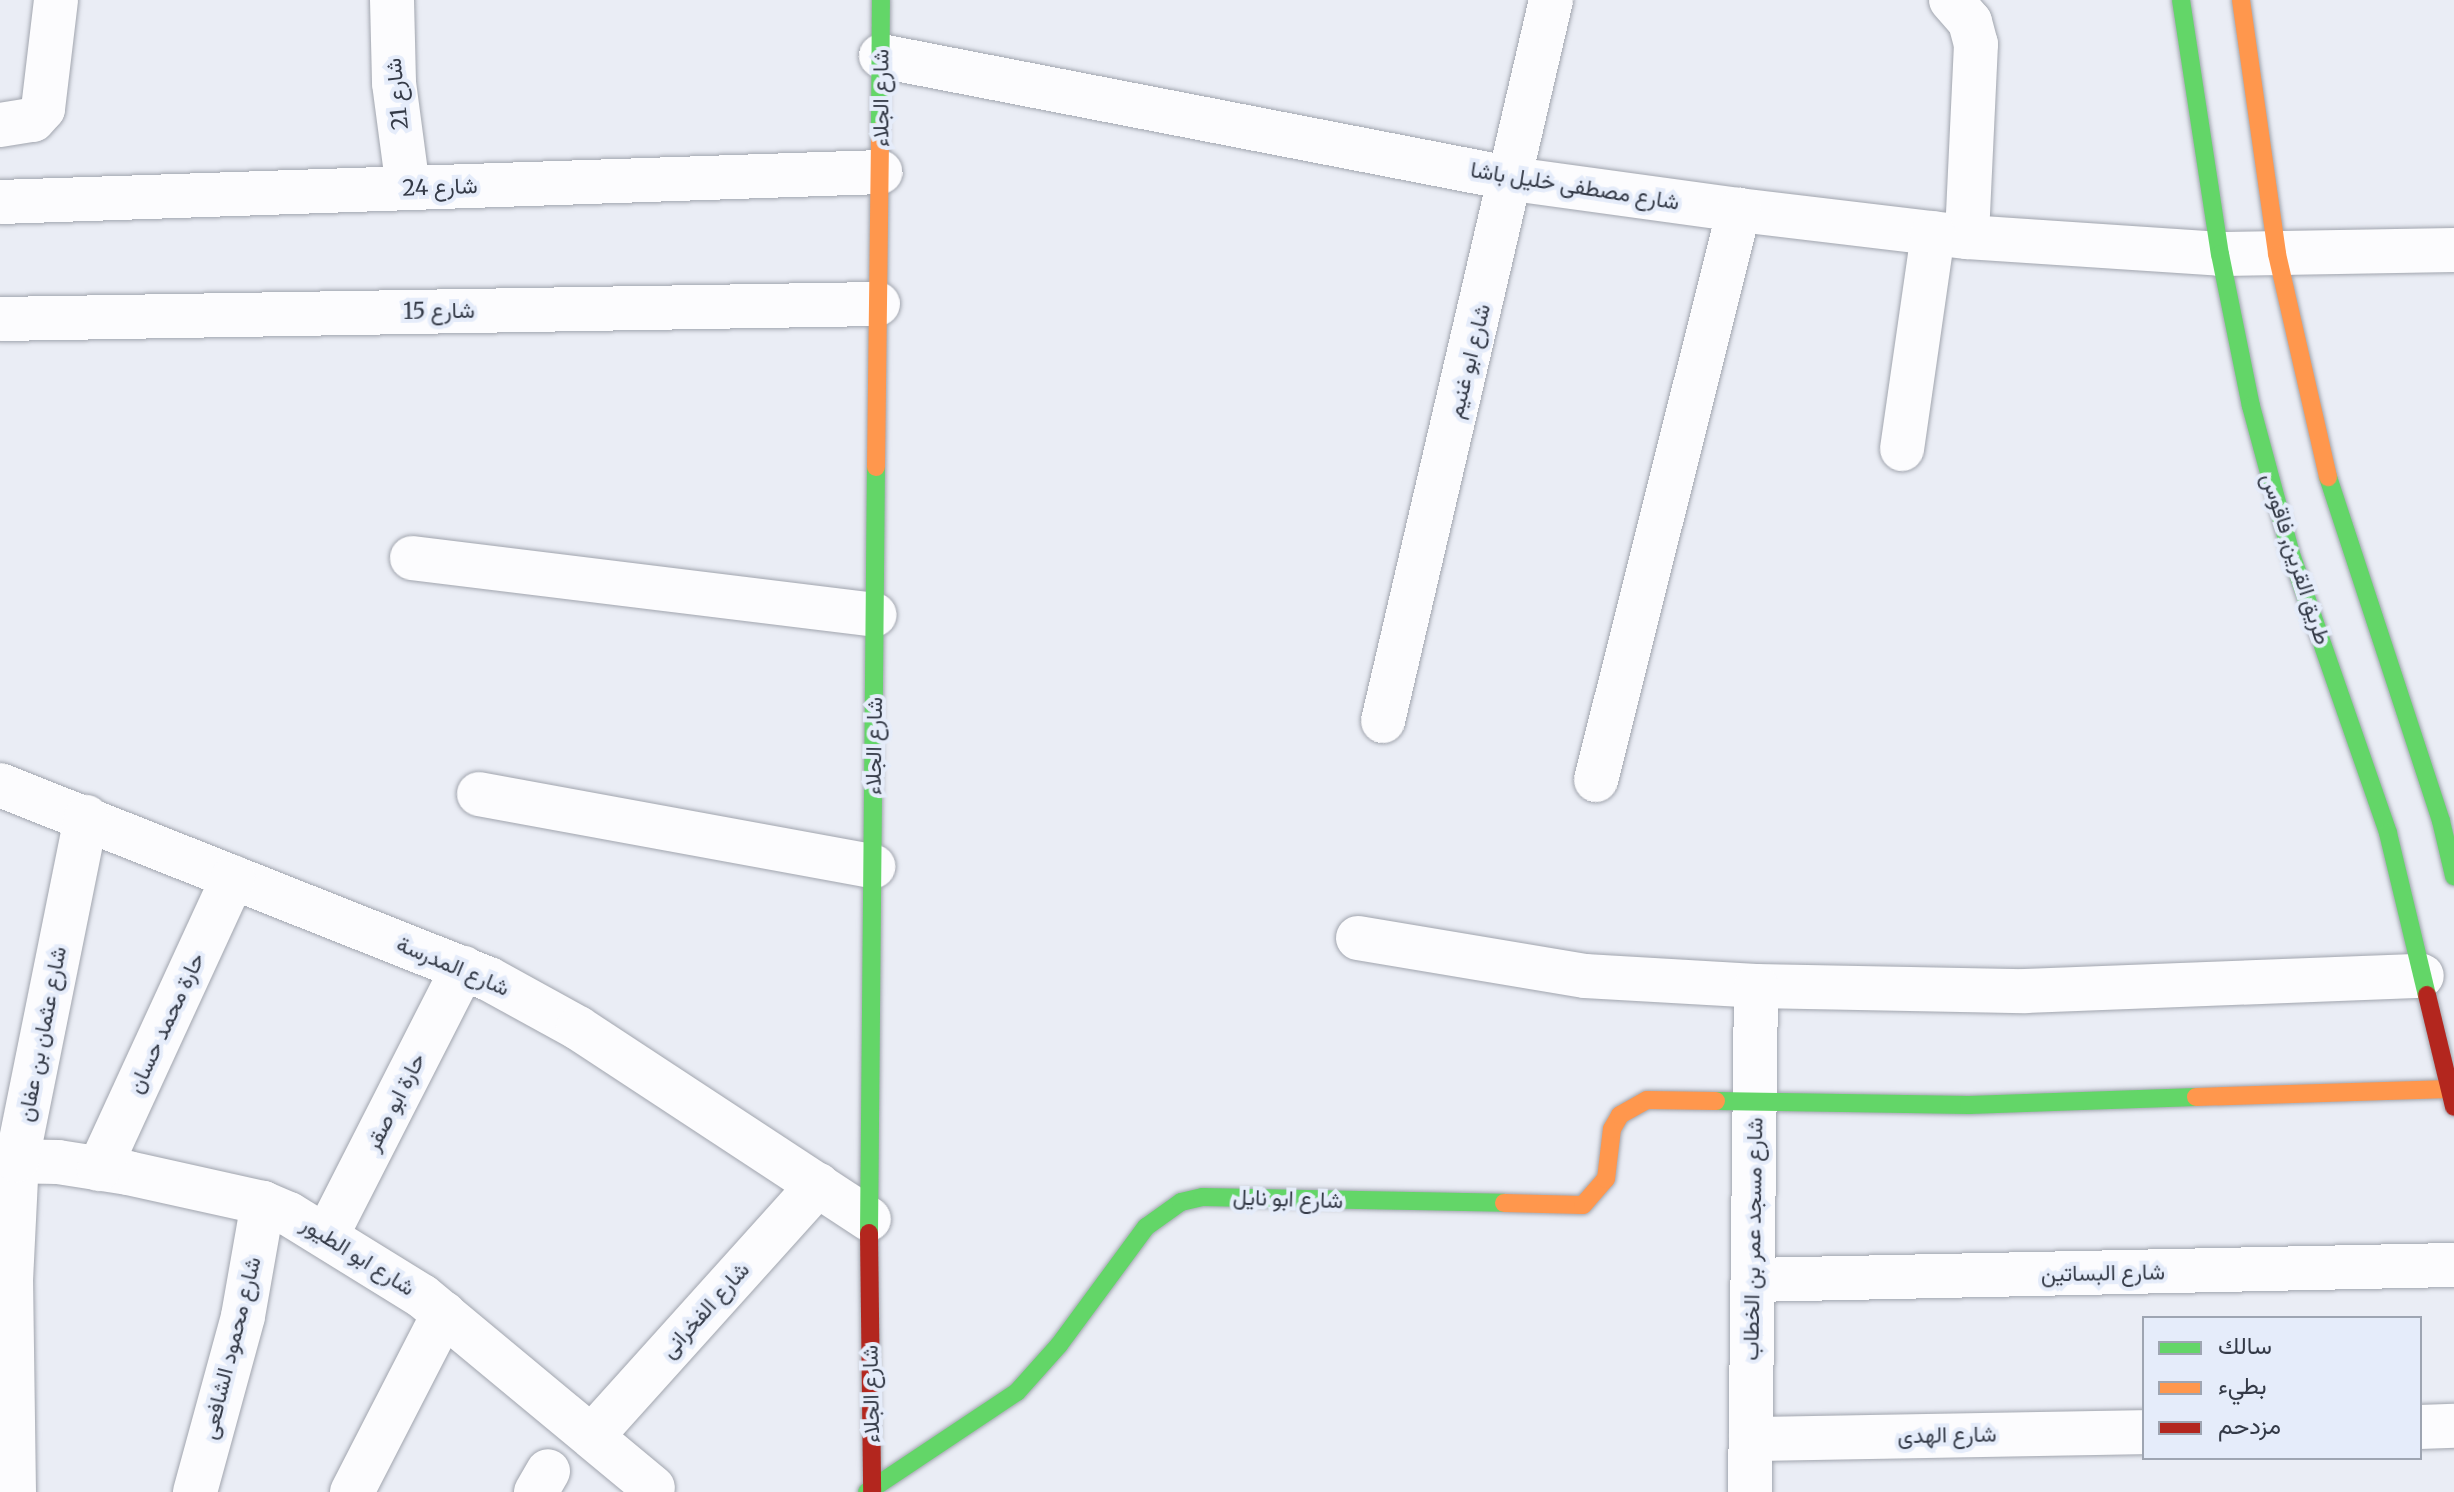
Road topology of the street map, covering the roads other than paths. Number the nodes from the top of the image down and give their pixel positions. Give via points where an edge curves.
1 (56, 0) edge
2 (392, 0) edge
3 (881, 0) edge
4 (1551, 0) edge
5 (1951, 0) edge
6 (2181, 0) edge
7 (2241, 0) edge
8 (881, 56) junction
9 (0, 125) edge
10 (880, 172) junction
11 (1513, 179) junction
12 (408, 188) junction
13 (0, 202) edge
14 (1739, 210) junction
15 (1950, 235) junction
16 (2454, 250) edge
17 (2220, 254) junction
18 (2277, 254) junction
19 (878, 304) junction
20 (0, 319) edge
21 (1902, 449) dead end
22 (412, 558) dead end
23 (875, 615) junction
24 (1383, 721) dead end
25 (1596, 780) dead end
26 (0, 785) edge
27 (479, 794) dead end
28 (86, 817) junction
29 (2447, 823) edge
30 (873, 866) junction
31 (2454, 876) edge
32 (233, 877) junction
33 (1358, 938) dead end
34 (463, 968) junction
35 (2422, 976) junction
36 (1756, 986) junction
37 (1755, 1098) junction
38 (2452, 1098) edge
39 (8, 1160) edge
40 (99, 1169) junction
41 (818, 1185) junction
42 (263, 1203) junction
43 (869, 1219) junction
44 (327, 1235) junction
45 (2454, 1265) edge
46 (1753, 1280) junction
47 (444, 1313) junction
48 (2454, 1426) edge
49 (2422, 1427) edge
50 (2142, 1432) edge
51 (592, 1436) junction
52 (1751, 1439) junction
53 (653, 1488) dead end
54 (870, 1491) edge
55 (14, 1492) edge
56 (195, 1492) edge
57 (352, 1492) edge
58 (1750, 1492) edge

1 - 9 street via 43,109 33,120
2 - 12 street, شارع 21 via 394,83
3 - 8 street, شارع الجلاء
4 - 11 street, شارع ابو غنيم
5 - 15 street via 1970,22 1976,44
6 - 17 street, طريق القرين, فاقوس
7 - 18 street
8 - 10 street, شارع الجلاء
8 - 11 street, شارع مصطفى خليل باشا
10 - 12 street, شارع 24
10 - 19 street, شارع الجلاء
11 - 14 street, شارع مصطفى خليل باشا
11 - 24 street, شارع ابو غنيم
12 - 13 street, شارع 24
14 - 15 street, شارع مصطفى خليل باشا
14 - 25 street
15 - 17 street, شارع مصطفى خليل باشا
15 - 21 street
16 - 18 street, شارع مصطفى خليل باشا
17 - 18 street, شارع مصطفى خليل باشا
17 - 35 street, طريق القرين, فاقوس via 2278,510 2388,833
18 - 29 street via 2324,468
19 - 20 street, شارع 15
19 - 23 street, شارع الجلاء
22 - 23 street
23 - 30 street, شارع الجلاء
26 - 28 street, شارع المدرسة
27 - 30 street
28 - 32 street, شارع المدرسة
28 - 39 street, شارع عثمان بن عفان
29 - 31 street
30 - 43 street, شارع الجلاء
32 - 34 street, شارع المدرسة
32 - 40 street, حارة محمد حسان
33 - 36 street via 1585,976
34 - 41 street, شارع المدرسة via 578,1028
34 - 44 street, حارة ابو صقر
35 - 36 street via 2025,991
35 - 38 street, طريق القرين, فاقوس
36 - 37 street, شارع مسجد عمر بن الخطاب
37 - 38 street, شارع ابو نايل via 1969,1105
37 - 46 street, شارع مسجد عمر بن الخطاب
37 - 54 street, شارع ابو نايل via 1647,1100 1632,1105 1612,1129 1606,1179 1583,1205 1202,1197 1181,1202 1146,1227 1059,1345 1017,1392
39 - 40 street, شارع ابو الطيور
39 - 55 street, شارع عثمان بن عفان
40 - 42 street, شارع ابو الطيور
41 - 43 street, شارع المدرسة
41 - 51 street, شارع الفخرانى
42 - 44 street, شارع ابو الطيور
42 - 56 street, شارع محمود الشافعى via 243,1316
43 - 54 street, شارع الجلاء
44 - 47 street, شارع ابو الطيور
45 - 46 street, شارع البساتين
46 - 52 street, شارع مسجد عمر بن الخطاب
47 - 51 street, شارع ابو الطيور
47 - 57 street
48 - 49 street
50 - 52 street, شارع الهدى
51 - 53 street, شارع ابو الطيور
52 - 58 street, شارع مسجد عمر بن الخطاب

